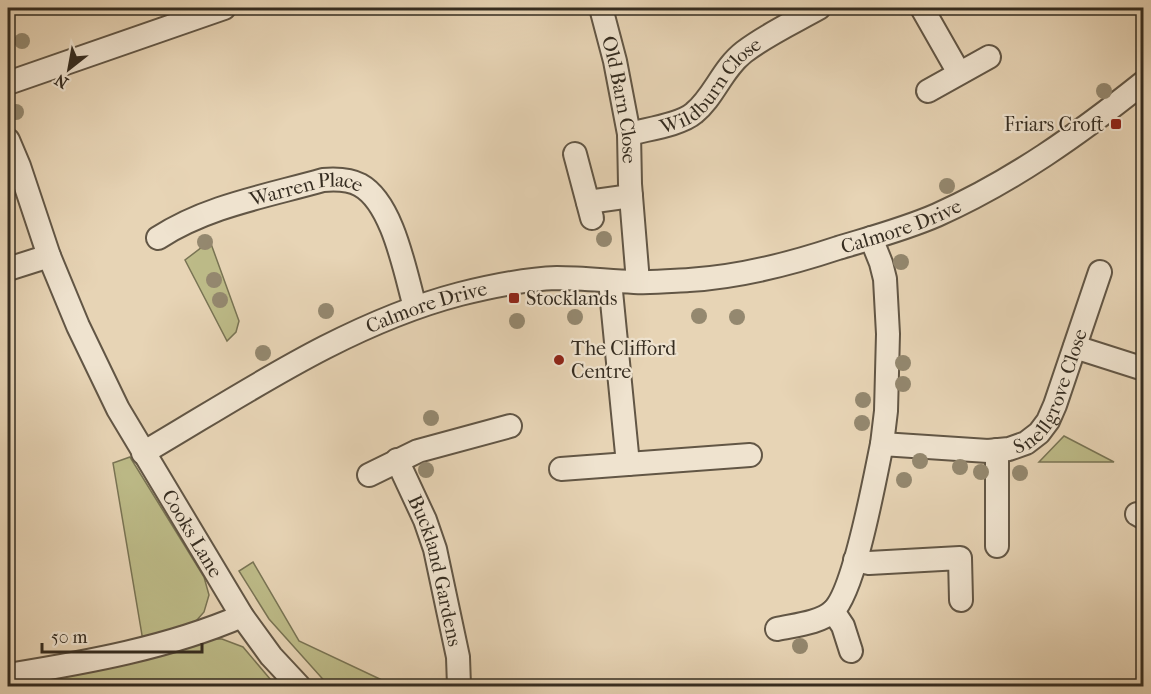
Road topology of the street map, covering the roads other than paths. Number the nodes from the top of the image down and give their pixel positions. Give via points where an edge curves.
1 (224, 8) edge
2 (601, 8) edge
3 (819, 8) edge
4 (922, 8) edge
5 (989, 57) dead end
6 (959, 73) junction
7 (1143, 82) edge
8 (8, 83) edge
9 (928, 91) dead end
10 (629, 134) junction
11 (8, 140) edge
12 (575, 154) dead end
13 (631, 196) junction
14 (158, 238) dead end
15 (871, 238) junction
16 (49, 255) junction
17 (8, 269) edge
18 (1100, 272) dead end
19 (610, 281) junction
20 (638, 282) junction
21 (415, 307) junction
22 (1075, 346) junction
23 (1143, 369) edge
24 (510, 426) dead end
25 (882, 444) junction
26 (997, 450) junction
27 (143, 453) junction
28 (750, 455) dead end
29 (397, 460) junction
30 (628, 464) junction
31 (561, 469) dead end
32 (369, 475) dead end
33 (997, 546) dead end
34 (855, 560) junction
35 (961, 600) dead end
36 (833, 611) junction
37 (242, 616) junction
38 (777, 629) dead end
39 (851, 651) dead end
40 (8, 675) edge
41 (299, 687) edge
42 (459, 687) edge

1 - 8 street
2 - 10 street, Old Barn Close
3 - 10 street, Wildburn Close via 742,53 686,118
4 - 6 street
5 - 6 street
6 - 9 street
7 - 15 street, Calmore Drive via 1081,131 1010,177 936,215
10 - 13 street, Old Barn Close
11 - 16 street
12 - 13 street via 590,210
13 - 20 street, Old Barn Close
14 - 21 street, Warren Place via 209,212 323,180 348,181 369,191 384,211
15 - 20 street, Calmore Drive via 783,265 737,274
15 - 25 street via 885,279 888,334
16 - 17 street
16 - 27 street via 97,368
18 - 22 street, Snellgrove Close
19 - 20 street, Calmore Drive
19 - 21 street, Calmore Drive via 539,279
19 - 30 street
21 - 27 street, Calmore Drive via 311,356
22 - 23 street
22 - 26 street, Snellgrove Close via 1047,424 1026,443
24 - 29 street
25 - 26 street, Snellgrove Close
25 - 34 street
26 - 33 street
27 - 37 street, Cooks Lane
28 - 30 street
29 - 32 street
29 - 42 street, Buckland Gardens via 435,549 459,657
30 - 31 street
34 - 35 street via 869,563 960,558
34 - 36 street
36 - 38 street via 816,620
36 - 39 street
37 - 40 street via 144,649
37 - 41 street, Cooks Lane

